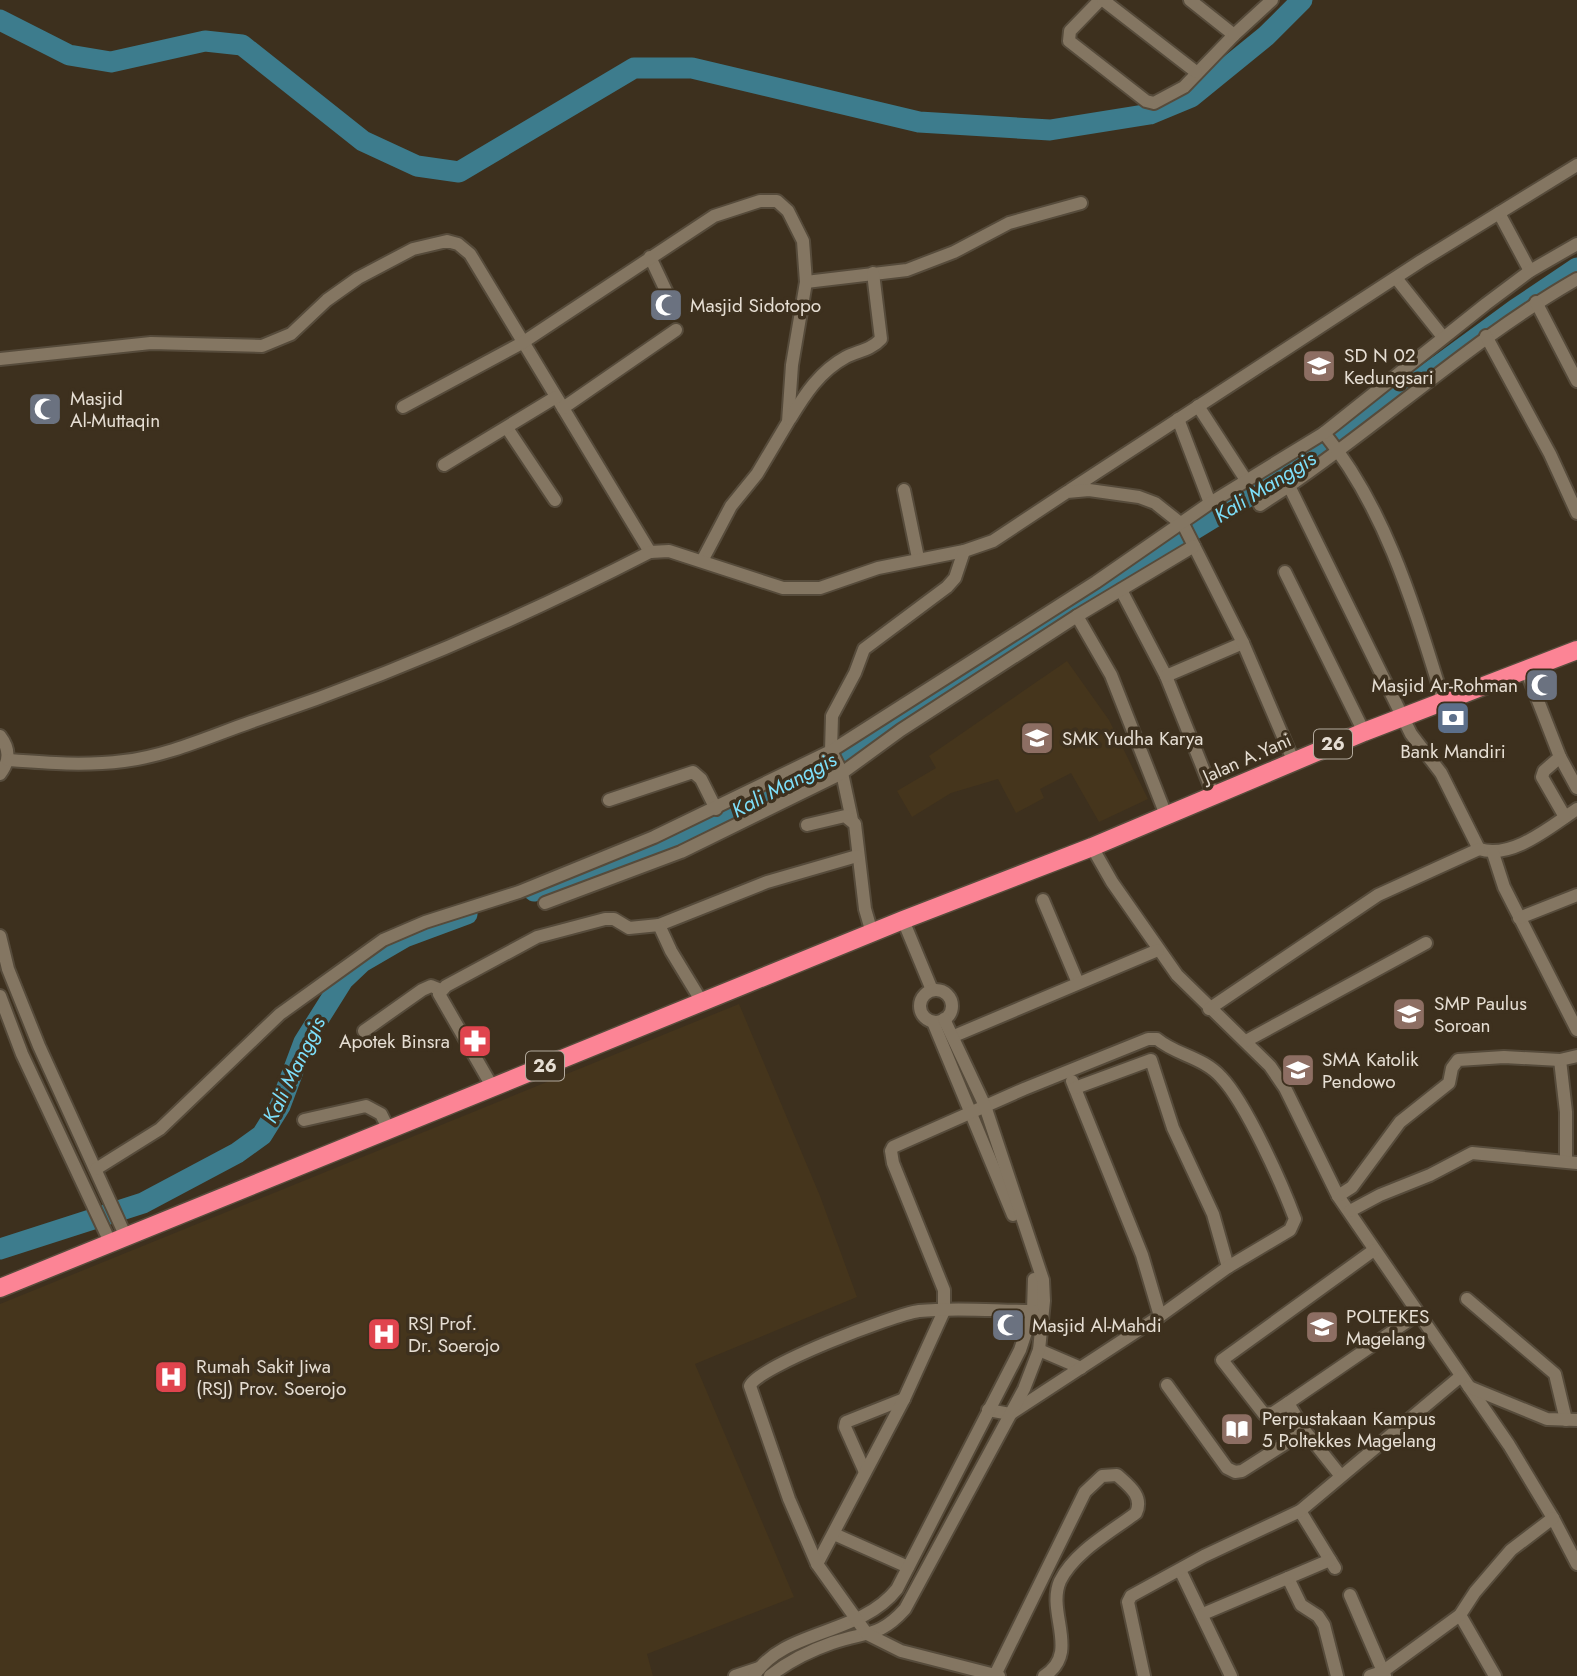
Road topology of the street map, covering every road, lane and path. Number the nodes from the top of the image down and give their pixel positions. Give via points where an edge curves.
1 (1102, 0) edge
2 (1190, 0) edge
3 (1272, 0) edge
4 (1234, 36) junction
5 (1196, 72) junction
6 (1577, 165) edge
7 (1081, 203) dead end
8 (1499, 213) junction
9 (1577, 244) edge
10 (650, 257) junction
11 (1530, 271) junction
12 (873, 273) junction
13 (1396, 278) junction
14 (1577, 279) edge
15 (806, 282) junction
16 (668, 295) dead end
17 (1536, 302) junction
18 (676, 330) dead end
19 (1486, 336) junction
20 (1443, 337) junction
21 (522, 343) junction
22 (0, 359) edge
23 (1575, 375) edge
24 (559, 402) junction
25 (1198, 406) junction
26 (402, 407) dead end
27 (1178, 419) junction
28 (788, 422) junction
29 (507, 428) junction
30 (1324, 434) junction
31 (1339, 452) junction
32 (444, 465) dead end
33 (1246, 480) junction
34 (1289, 486) junction
35 (904, 490) dead end
36 (1067, 492) junction
37 (555, 500) dead end
38 (1210, 503) junction
39 (1260, 505) dead end
40 (1577, 513) edge
41 (1183, 525) junction
42 (1193, 544) junction
43 (964, 551) junction
44 (650, 552) junction
45 (918, 558) junction
46 (702, 561) junction
47 (1285, 572) dead end
48 (1121, 590) junction
49 (1077, 616) junction
50 (1243, 642) junction
51 (1577, 649) edge
52 (1526, 670) junction
53 (1166, 676) junction
54 (1444, 703) junction
55 (1405, 718) junction
56 (1364, 732) junction
57 (0, 736) edge
58 (832, 752) junction
59 (1560, 757) junction
60 (8, 760) junction
61 (1293, 760) junction
62 (841, 771) junction
63 (0, 774) edge
64 (1577, 788) edge
65 (1214, 796) junction
66 (609, 800) dead end
67 (716, 809) junction
68 (1577, 809) edge
69 (1166, 815) junction
70 (1565, 817) junction
71 (852, 820) junction
72 (807, 825) dead end
73 (1092, 847) junction
74 (1479, 849) junction
75 (1493, 853) junction
76 (857, 856) junction
77 (1577, 895) edge
78 (1043, 900) dead end
79 (545, 903) dead end
80 (1519, 918) junction
81 (903, 920) junction
82 (659, 925) junction
83 (872, 933) junction
84 (0, 936) edge
85 (1426, 943) dead end
86 (1158, 950) junction
87 (1079, 983) junction
88 (441, 990) junction
89 (932, 990) junction
90 (0, 996) edge
91 (702, 1002) junction
92 (1209, 1009) junction
93 (939, 1021) junction
94 (1577, 1030) edge
95 (364, 1031) dead end
96 (954, 1035) junction
97 (1246, 1041) junction
98 (1167, 1048) junction
99 (1577, 1056) edge
100 (1151, 1060) junction
101 (1560, 1060) junction
102 (1069, 1073) junction
103 (493, 1087) junction
104 (1075, 1088) junction
105 (985, 1106) junction
106 (67, 1108) junction
107 (972, 1112) junction
108 (52, 1118) junction
109 (304, 1120) dead end
110 (389, 1130) junction
111 (1571, 1162) edge
112 (96, 1169) junction
113 (1338, 1196) junction
114 (1350, 1210) junction
115 (118, 1234) junction
116 (1374, 1250) junction
117 (1228, 1267) junction
118 (0, 1288) edge
119 (1467, 1299) dead end
120 (944, 1311) junction
121 (1032, 1311) junction
122 (1418, 1314) junction
123 (1160, 1316) junction
124 (1039, 1349) junction
125 (1081, 1368) junction
126 (1465, 1382) junction
127 (1167, 1385) dead end
128 (904, 1399) junction
129 (1288, 1403) junction
130 (988, 1410) junction
131 (1010, 1414) junction
132 (1571, 1420) edge
133 (1305, 1431) junction
134 (864, 1472) junction
135 (1340, 1475) junction
136 (1300, 1511) junction
137 (1553, 1518) junction
138 (834, 1535) junction
139 (817, 1564) junction
140 (1577, 1564) edge
141 (908, 1566) junction
142 (1180, 1570) junction
143 (1288, 1578) junction
144 (1350, 1595) dead end
145 (1203, 1614) junction
146 (1460, 1615) junction
147 (858, 1620) junction
148 (867, 1634) junction
149 (761, 1673) edge
150 (997, 1675) edge
151 (1379, 1675) edge
152 (735, 1676) edge
153 (1044, 1676) edge
154 (1144, 1676) edge
155 (1231, 1676) edge
156 (1337, 1676) edge
157 (1495, 1676) edge

1 - 5 street
1 - 5 street via 1070,31 1069,41 1146,100 1154,103 1173,95
2 - 4 street
3 - 4 street
4 - 5 street
6 - 8 street
7 - 12 street via 1009,223 907,270
8 - 11 street
8 - 13 street
9 - 11 street
10 - 15 street via 714,216 760,201 776,201 788,211 803,241
10 - 16 street
10 - 21 street
11 - 20 street
12 - 15 street
12 - 28 street via 881,339 819,376
13 - 20 street
13 - 25 street
14 - 17 street
15 - 28 street
17 - 19 street
17 - 23 street
18 - 24 street
19 - 31 street
19 - 40 street
20 - 30 street
21 - 22 street via 470,254 447,242 413,250 358,278 291,334 262,346 151,343
21 - 24 street
21 - 26 street
24 - 29 street
24 - 44 street
25 - 27 street
25 - 33 street
27 - 36 street
27 - 38 street
28 - 46 street via 757,474 738,495
29 - 32 street
29 - 37 street
30 - 31 street
30 - 33 street
31 - 34 street
31 - 54 street via 1378,518
33 - 38 street
34 - 39 street
34 - 55 street
35 - 45 street
36 - 41 street via 1089,490 1139,497 1155,503
36 - 43 street via 993,541
38 - 41 street
41 - 42 street
41 - 58 street
42 - 48 street
42 - 50 street
43 - 45 street
43 - 58 street via 947,587 864,649 832,716
44 - 46 street via 669,551
44 - 60 street via 538,610 379,678 180,746 127,761
45 - 46 street via 820,588 783,588
47 - 56 street
48 - 49 street
48 - 53 street
49 - 62 street
49 - 69 street via 1111,675
50 - 53 street
50 - 61 street
51 - 52 highway, Jalan A.Yani / 26
52 - 54 highway, Jalan A.Yani / 26
52 - 59 street
53 - 65 street
54 - 55 highway, Jalan A.Yani / 26
55 - 56 highway, Jalan A.Yani / 26
55 - 74 street via 1413,738 1441,773
56 - 61 highway, Jalan A.Yani / 26
57 - 60 street
58 - 62 street
58 - 67 street
59 - 64 street
59 - 70 street via 1542,777
60 - 63 street
61 - 65 highway, Jalan A.Yani / 26
62 - 71 street
62 - 79 street via 681,852
65 - 69 highway, Jalan A.Yani / 26
66 - 67 street via 693,772
67 - 112 street via 519,892 383,940 280,1014 160,1129
68 - 70 street
69 - 73 highway, Jalan A.Yani / 26
70 - 75 street via 1532,839
71 - 72 street via 845,816
71 - 76 street
73 - 81 highway, 26
73 - 86 street
74 - 75 street
74 - 92 street via 1378,895
75 - 80 street
76 - 82 street via 767,882
76 - 83 street
77 - 80 street
78 - 87 street
80 - 94 street
81 - 83 highway, 26
81 - 89 street
82 - 88 street via 624,927 605,919 537,937
82 - 91 street
83 - 91 highway, 26
84 - 106 street via 8,969
85 - 97 street
86 - 87 street
86 - 92 street
87 - 96 street
88 - 95 street via 431,986 422,990
88 - 103 street via 440,998
89 - 93 street via 943,992 950,1000 951,1011
89 - 93 street via 919,1006 923,1016
90 - 108 street
91 - 103 highway, 26
92 - 97 street
93 - 96 street
93 - 107 street
96 - 105 street
97 - 113 street via 1284,1088
98 - 100 street
98 - 102 street via 1153,1038
98 - 117 street via 1197,1058 1221,1076 1285,1191 1295,1219 1290,1230
99 - 101 street
100 - 104 street
100 - 117 street via 1173,1128 1213,1214
101 - 111 street
101 - 113 street via 1458,1060 1449,1083 1389,1133 1352,1187
102 - 104 street
102 - 105 street
103 - 110 highway, 26
104 - 123 street via 1142,1255
105 - 107 street
105 - 124 street via 1043,1280
106 - 108 street
106 - 112 street
107 - 120 street via 899,1143 891,1151 944,1290
107 - 121 street via 1031,1266 1035,1281
108 - 115 street via 104,1226
109 - 110 street via 366,1106 381,1114
110 - 115 highway, 26
111 - 114 street via 1472,1153
112 - 115 street
113 - 114 street
114 - 116 street
115 - 118 highway, 26
116 - 122 street
116 - 129 street via 1222,1360 1264,1414
117 - 123 street
119 - 132 street via 1555,1374
120 - 121 street
120 - 128 street
120 - 139 street via 911,1313 870,1326 752,1381 751,1394
121 - 130 street via 1020,1350
122 - 126 street
122 - 129 street
123 - 125 street
124 - 125 street
124 - 131 street
125 - 131 street
126 - 132 street via 1547,1419
126 - 135 street
126 - 137 street
127 - 133 street via 1227,1468 1235,1472
128 - 134 street
128 - 134 street via 846,1422
129 - 133 street
130 - 131 street
130 - 141 street
131 - 148 street via 905,1609 891,1624
133 - 135 street
134 - 138 street
135 - 136 street
136 - 142 street
136 - 143 street via 1332,1564
137 - 140 street
137 - 146 street via 1511,1550
138 - 139 street
138 - 141 street
139 - 147 street
141 - 147 street via 885,1604
142 - 145 street
142 - 154 street via 1128,1600
143 - 145 street
143 - 156 street via 1301,1605 1325,1625
144 - 151 street
145 - 155 street
146 - 151 street
146 - 157 street
147 - 148 street
147 - 149 street via 775,1653
148 - 149 street
148 - 150 street via 901,1651
149 - 152 street
150 - 153 street via 1085,1492 1102,1476 1117,1475 1136,1494 1139,1508 1067,1569 1057,1590 1063,1642 1059,1663

